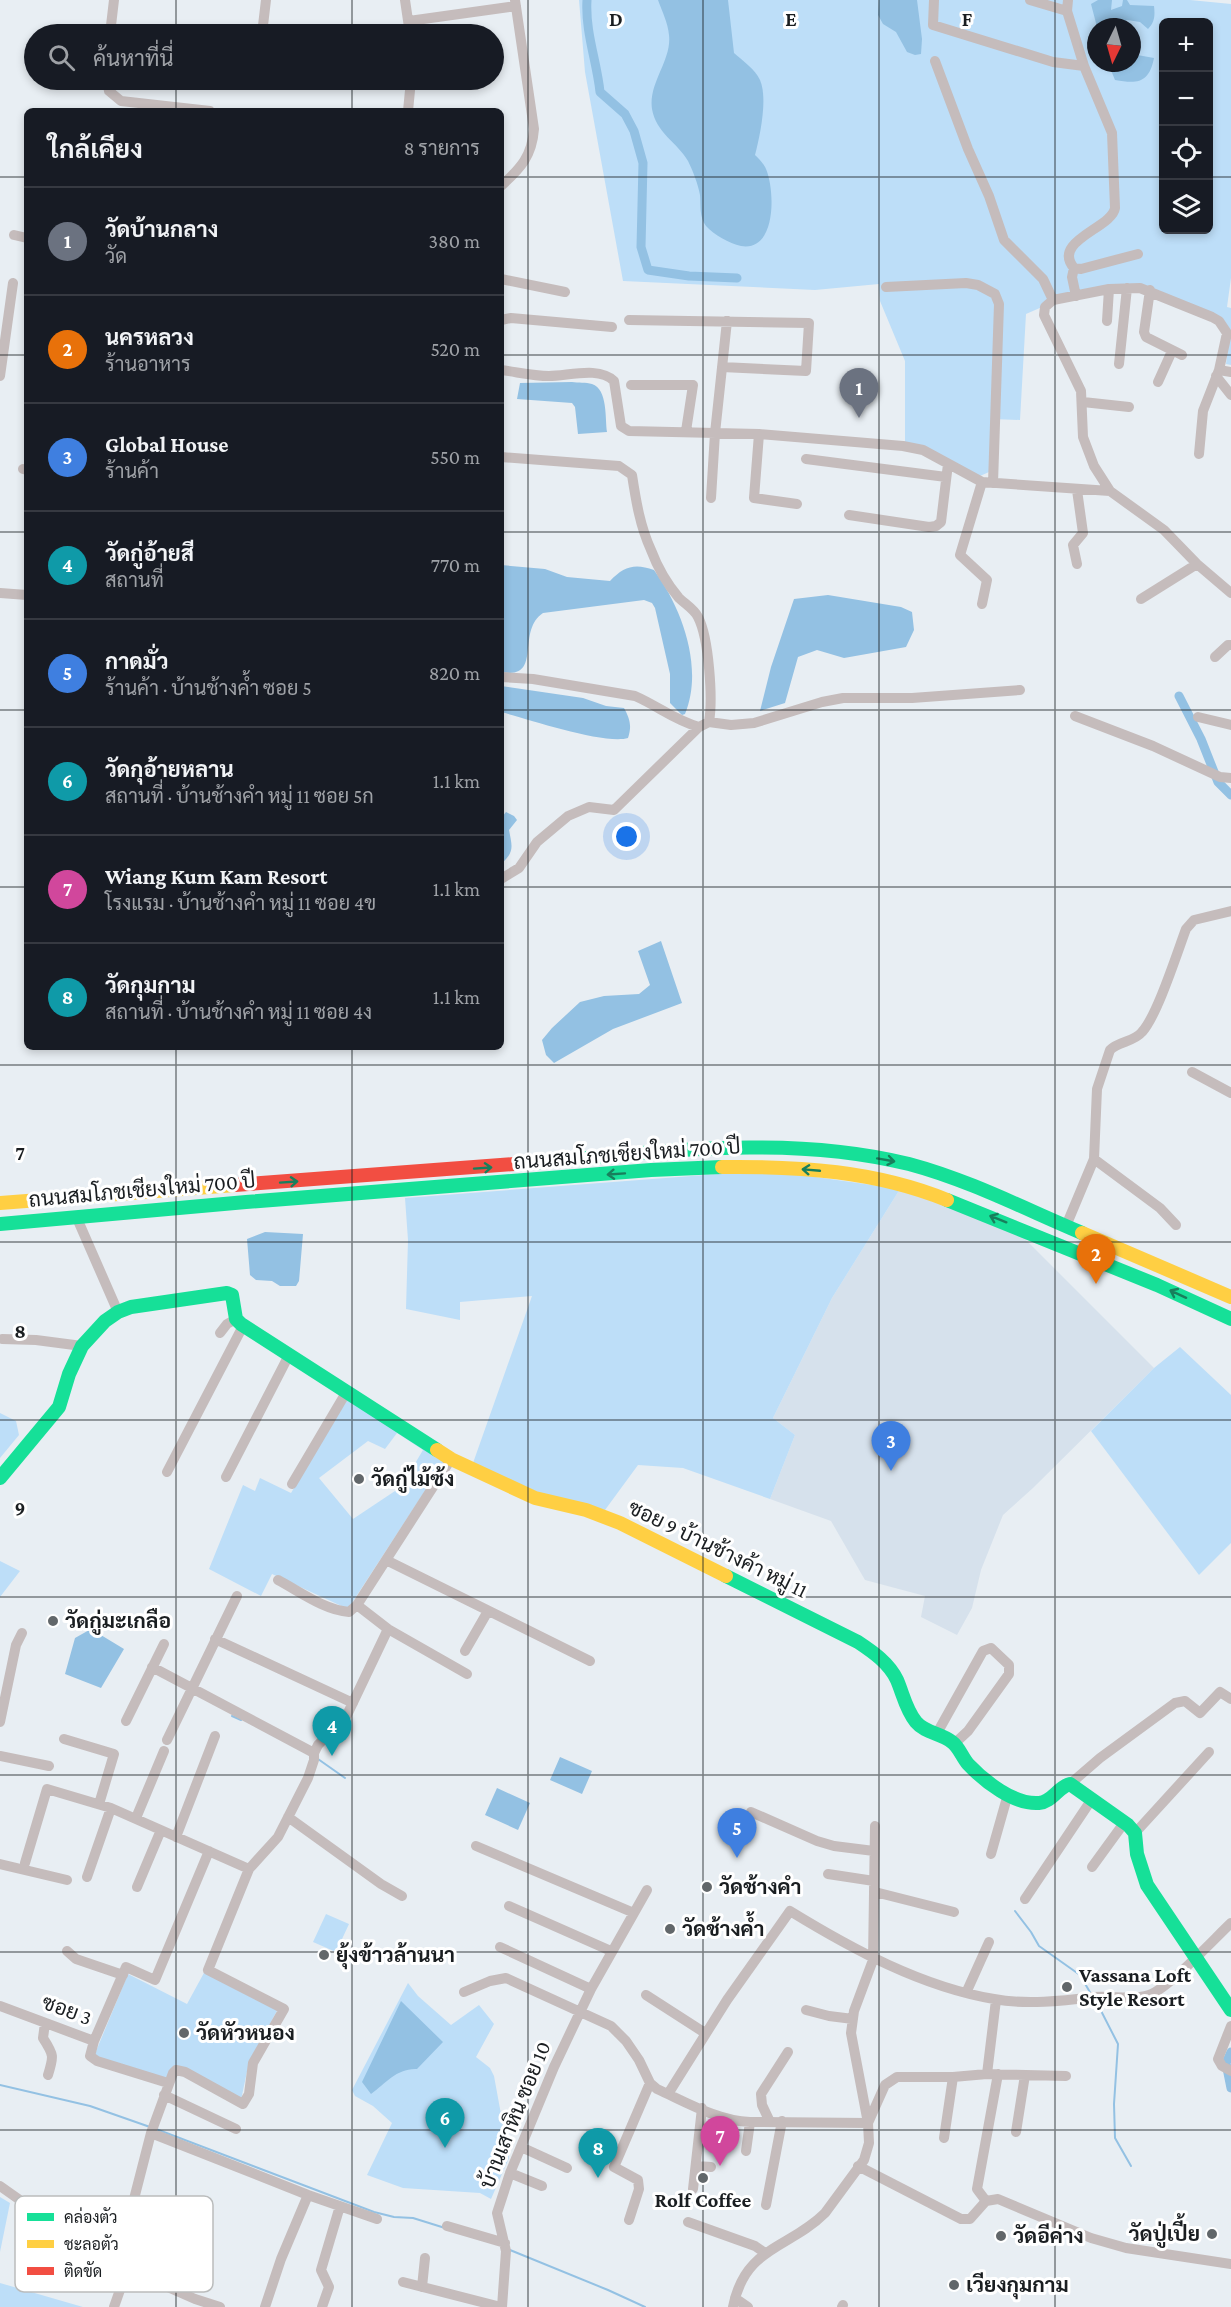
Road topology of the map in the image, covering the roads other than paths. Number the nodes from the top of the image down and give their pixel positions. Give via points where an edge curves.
1 (114, 0) edge
2 (266, 0) edge
3 (405, 0) edge
4 (934, 0) edge
5 (1030, 0) edge
6 (515, 3) edge
7 (1068, 6) edge
8 (409, 21) junction
9 (111, 24) edge
10 (263, 24) edge
11 (409, 24) edge
12 (935, 61) dead end
13 (1084, 66) junction
14 (109, 90) edge
15 (410, 90) edge
16 (183, 108) edge
17 (408, 108) edge
18 (504, 183) edge
19 (14, 235) dead end
20 (24, 237) edge
21 (1138, 254) dead end
22 (1074, 268) junction
23 (504, 280) edge
24 (13, 283) dead end
25 (886, 287) dead end
26 (1127, 288) junction
27 (1108, 289) junction
28 (1150, 290) junction
29 (565, 292) dead end
30 (1076, 296) junction
31 (1053, 300) junction
32 (504, 319) edge
33 (4, 320) edge
34 (629, 320) dead end
35 (727, 321) junction
36 (1107, 321) dead end
37 (612, 327) dead end
38 (1119, 364) dead end
39 (722, 367) junction
40 (504, 370) edge
41 (1217, 372) junction
42 (1231, 372) edge
43 (0, 376) edge
44 (1158, 382) dead end
45 (631, 385) dead end
46 (1231, 395) edge
47 (1083, 402) junction
48 (1129, 407) dead end
49 (686, 431) junction
50 (714, 433) junction
51 (759, 434) junction
52 (1199, 454) dead end
53 (504, 457) edge
54 (807, 459) dead end
55 (948, 464) junction
56 (946, 477) junction
57 (987, 482) junction
58 (1077, 490) junction
59 (1110, 491) junction
60 (711, 498) dead end
61 (797, 504) dead end
62 (849, 515) dead end
63 (1077, 564) dead end
64 (1197, 564) junction
65 (0, 593) edge
66 (1231, 593) edge
67 (24, 595) edge
68 (1141, 599) dead end
69 (982, 604) dead end
70 (1231, 645) edge
71 (1215, 657) dead end
72 (504, 677) edge
73 (1020, 690) dead end
74 (1075, 716) dead end
75 (1198, 717) dead end
76 (709, 722) junction
77 (1231, 725) edge
78 (699, 727) junction
79 (1231, 778) edge
80 (504, 877) edge
81 (1231, 911) edge
82 (1191, 1072) dead end
83 (1231, 1093) edge
84 (1094, 1159) junction
85 (0, 1203) edge
86 (76, 1216) junction
87 (0, 1224) edge
88 (1176, 1225) dead end
89 (1066, 1226) junction
90 (1231, 1297) edge
91 (118, 1312) junction
92 (1231, 1319) edge
93 (239, 1323) junction
94 (220, 1333) dead end
95 (2, 1339) dead end
96 (82, 1346) junction
97 (289, 1354) junction
98 (346, 1391) junction
99 (451, 1459) junction
100 (167, 1472) dead end
101 (226, 1476) dead end
102 (0, 1478) edge
103 (292, 1484) dead end
104 (386, 1560) junction
105 (278, 1580) dead end
106 (237, 1596) dead end
107 (357, 1605) junction
108 (488, 1611) junction
109 (388, 1629) junction
110 (22, 1633) dead end
111 (215, 1639) junction
112 (164, 1644) dead end
113 (465, 1651) dead end
114 (590, 1661) dead end
115 (153, 1667) junction
116 (467, 1674) dead end
117 (192, 1688) junction
118 (1231, 1699) edge
119 (353, 1703) junction
120 (126, 1721) dead end
121 (0, 1722) edge
122 (936, 1735) junction
123 (215, 1736) dead end
124 (64, 1739) dead end
125 (954, 1744) junction
126 (1209, 1752) dead end
127 (0, 1756) edge
128 (314, 1756) junction
129 (49, 1766) dead end
130 (1070, 1784) junction
131 (1008, 1794) junction
132 (1092, 1799) junction
133 (99, 1804) junction
134 (111, 1808) junction
135 (751, 1812) dead end
136 (288, 1817) junction
137 (136, 1818) junction
138 (875, 1826) dead end
139 (1130, 1828) junction
140 (161, 1830) junction
141 (176, 1837) junction
142 (476, 1846) dead end
143 (209, 1851) junction
144 (874, 1851) junction
145 (991, 1854) dead end
146 (25, 1863) dead end
147 (0, 1864) edge
148 (1092, 1867) dead end
149 (249, 1869) junction
150 (828, 1875) dead end
151 (87, 1877) dead end
152 (67, 1880) dead end
153 (137, 1887) dead end
154 (875, 1887) junction
155 (647, 1890) dead end
156 (402, 1896) dead end
157 (1025, 1899) dead end
158 (509, 1906) dead end
159 (954, 1912) dead end
160 (634, 1913) junction
161 (1231, 1923) edge
162 (990, 1942) dead end
163 (500, 1947) dead end
164 (67, 1951) dead end
165 (611, 1951) junction
166 (1194, 1957) junction
167 (873, 1960) junction
168 (123, 1975) junction
169 (591, 1989) junction
170 (464, 1992) dead end
171 (966, 1993) junction
172 (646, 1995) dead end
173 (996, 2000) junction
174 (0, 2006) edge
175 (806, 2010) dead end
176 (1231, 2010) edge
177 (580, 2012) junction
178 (853, 2019) junction
179 (45, 2023) junction
180 (1231, 2026) edge
181 (705, 2033) junction
182 (94, 2041) junction
183 (788, 2052) dead end
184 (1229, 2070) edge
185 (992, 2074) junction
186 (48, 2075) dead end
187 (1025, 2075) junction
188 (1066, 2076) dead end
189 (953, 2077) junction
190 (168, 2083) junction
191 (650, 2083) junction
192 (668, 2094) junction
193 (164, 2095) junction
194 (702, 2108) junction
195 (782, 2121) junction
196 (750, 2122) junction
197 (770, 2122) junction
198 (868, 2123) junction
199 (236, 2129) dead end
200 (1016, 2132) dead end
201 (150, 2133) junction
202 (944, 2138) dead end
203 (520, 2147) junction
204 (746, 2151) dead end
205 (697, 2166) junction
206 (858, 2166) junction
207 (711, 2167) dead end
208 (567, 2168) dead end
209 (510, 2173) junction
210 (0, 2186) edge
211 (542, 2186) dead end
212 (693, 2189) dead end
213 (308, 2195) junction
214 (137, 2196) edge
215 (15, 2197) edge
216 (986, 2201) junction
217 (766, 2205) dead end
218 (340, 2206) junction
219 (377, 2219) dead end
220 (629, 2220) dead end
221 (688, 2222) dead end
222 (447, 2226) dead end
223 (506, 2247) junction
224 (765, 2253) junction
225 (425, 2258) dead end
226 (1231, 2264) edge
227 (403, 2282) dead end
228 (422, 2287) junction
229 (117, 2292) edge
230 (171, 2292) edge
231 (193, 2303) edge
232 (735, 2304) edge
233 (114, 2307) edge
234 (220, 2307) edge
235 (265, 2307) edge
236 (322, 2307) edge
237 (502, 2307) edge
238 (748, 2307) edge

1 - 9 street
2 - 10 street
3 - 8 street
4 - 13 street via 933,25 1053,62
5 - 7 street
6 - 8 street
6 - 18 street via 534,129 533,146
7 - 13 street
8 - 11 street
12 - 31 street via 1004,240 1043,279
13 - 22 street via 1112,133 1115,208 1113,215 1072,246
14 - 16 street via 121,101
15 - 17 street
19 - 20 street
21 - 22 street
22 - 30 street
23 - 29 street
24 - 33 street
25 - 57 street via 966,283 995,294 999,304
26 - 27 street
26 - 28 street
26 - 38 street
27 - 30 street
27 - 36 street
28 - 41 street via 1219,321 1227,333
28 - 44 street via 1144,332 1149,340 1177,353
30 - 31 street
31 - 47 street via 1045,307 1044,315 1069,362
32 - 37 street
33 - 43 street
34 - 35 street
35 - 39 street
35 - 39 street via 809,323 806,371
39 - 50 street
40 - 49 street via 549,376 609,376 614,381 624,429
41 - 42 street
41 - 46 street
41 - 52 street via 1203,411
45 - 49 street via 693,385
47 - 48 street
47 - 59 street via 1083,437 1094,466
49 - 50 street
50 - 51 street
50 - 60 street
51 - 55 street via 903,446 923,450
51 - 61 street via 754,498
53 - 76 street via 619,466 632,475 638,513 651,552 702,626 710,687
54 - 56 street
55 - 56 street
55 - 57 street
56 - 62 street via 940,522 936,526
57 - 58 street
57 - 69 street via 961,551 962,558 987,580
58 - 59 street
58 - 63 street via 1083,533 1073,545
59 - 64 street via 1164,530
64 - 66 street
64 - 68 street
65 - 67 street
70 - 71 street
72 - 78 street via 635,696
73 - 76 street via 912,698 843,698 754,723
74 - 79 street via 1220,777
75 - 77 street
76 - 78 street
78 - 80 street via 614,810 589,807 568,816 537,842 519,868
81 - 84 street via 1194,920 1186,929 1144,1031 1110,1050 1097,1089
82 - 83 street
84 - 88 street via 1161,1208
84 - 89 street
85 -> 89 main road, ถนนสมโภชเชียงใหม่ 700 ปี via 731,1147 776,1147 890,1160 941,1174
86 - 87 main road, ถนนสมโภชเชียงใหม่ 700 ปี
86 - 91 street
92 -> 86 main road, ถนนสมโภชเชียงใหม่ 700 ปี via 1137,1276 915,1187 880,1178 789,1168 637,1173
89 - 90 main road, ถนนสมโภชเชียงใหม่ 700 ปี
91 - 93 main road via 227,1293 232,1295
91 - 96 main road
93 - 94 street via 226,1324
93 - 97 main road, ซอย 9 บ้านช้างค้า หมู่ 11
93 - 100 street
95 - 96 street
96 - 102 main road via 59,1407
97 - 98 main road, ซอย 9 บ้านช้างค้า หมู่ 11
97 - 101 street
98 - 99 main road, ซอย 9 บ้านช้างค้า หมู่ 11
98 - 103 street
99 - 104 street
99 - 122 main road, ซอย 9 บ้านช้างค้า หมู่ 11 via 535,1498 586,1509 620,1523 858,1642 886,1663 897,1677 912,1717
104 - 107 street
104 - 108 street
105 - 107 street via 343,1611 349,1612
106 - 111 street
107 - 109 street
108 - 113 street
108 - 114 street
109 - 116 street
109 - 119 street
110 - 121 street
111 - 117 street
111 - 119 street
112 - 115 street
115 - 117 street
115 - 120 street
117 - 128 street
117 - 137 street
118 - 130 street via 1220,1692 1200,1713 1185,1701 1176,1703
119 - 128 street via 347,1715 318,1745
122 - 125 main road, ซอย 9 บ้านช้างค้า หมู่ 11
122 - 125 street via 983,1651 991,1648 1009,1665 1009,1674
123 - 141 street
124 - 133 street via 114,1754
125 - 131 main road, ซอย 9 บ้านช้างค้า หมู่ 11 via 980,1774
126 - 139 street
127 - 129 street
128 - 136 street
130 - 131 main road, ซอย 9 บ้านช้างค้า หมู่ 11 via 1042,1803
130 - 132 main road
131 - 145 street
132 - 139 main road
132 - 157 street
133 - 134 street
133 - 146 street via 47,1789
134 - 137 street
134 - 151 street
135 - 144 street via 817,1841
136 - 149 street via 278,1837
136 - 156 street
137 - 140 street
138 - 144 street
139 - 148 street
139 - 166 main road via 1147,1885
140 - 141 street
140 - 153 street
141 - 143 street
142 - 160 street
143 - 149 street
143 - 168 street via 155,1980 126,1967
144 - 154 street
147 - 152 street
149 - 190 street via 208,1970 284,2009 253,2063 249,2094 243,2103 186,2072 175,2071
150 - 154 street
154 - 159 street
154 - 167 street
155 - 160 street, บ้านเสาหิน ซอย 10
158 - 165 street
160 - 165 street, บ้านเสาหิน ซอย 10
161 - 166 street
162 - 171 street
163 - 169 street
164 - 168 street via 76,1959
165 - 169 street, บ้านเสาหิน ซอย 10
166 - 173 street via 1168,1983 1148,1995
166 - 176 main road
167 - 171 street
167 - 178 street
167 - 181 street via 790,1911
168 - 182 street
169 - 177 street, บ้านเสาหิน ซอย 10
170 - 177 street via 506,1978
171 - 173 street
172 - 181 street
173 - 185 street
174 - 179 street, ซอย 3
175 - 178 street
177 - 191 street via 619,2033
177 - 203 street, บ้านเสาหิน ซอย 10
178 - 198 street via 851,2033
179 - 182 street, ซอย 3
179 - 186 street via 43,2038 53,2056
180 - 184 street via 1218,2059
181 - 192 street
182 - 190 street, ซอย 3 via 92,2059
183 - 197 street via 761,2094
185 - 187 street
185 - 189 street
185 - 216 street via 977,2189
187 - 188 street
187 - 200 street
189 - 198 street via 897,2077 885,2085
189 - 202 street
190 - 193 street
191 - 192 street
191 - 220 street via 614,2167 638,2180
192 - 194 street
193 - 199 street
193 - 201 street
194 - 196 street via 735,2122
194 - 205 street
195 - 197 street
195 - 198 street
195 - 217 street
196 - 197 street
196 - 204 street
198 - 206 street via 868,2149
201 - 213 street
201 - 214 street
203 - 208 street
203 - 209 street, บ้านเสาหิน ซอย 10
205 - 207 street
205 - 212 street
206 - 216 street via 961,2219 970,2219
206 - 224 street via 818,2220
209 - 211 street
209 - 223 street, บ้านเสาหิน ซอย 10 via 497,2213
210 - 215 street
213 - 218 street
213 - 235 street
216 - 226 street via 998,2199 1091,2238 1126,2248
218 - 219 street
218 - 236 street via 321,2270 329,2287
221 - 224 street
222 - 223 street
223 - 237 street, บ้านเสาหิน ซอย 10
224 - 232 street via 742,2279
225 - 228 street
227 - 228 street
228 - 237 street
229 - 233 street
230 - 231 street
231 - 234 street
232 - 238 street

